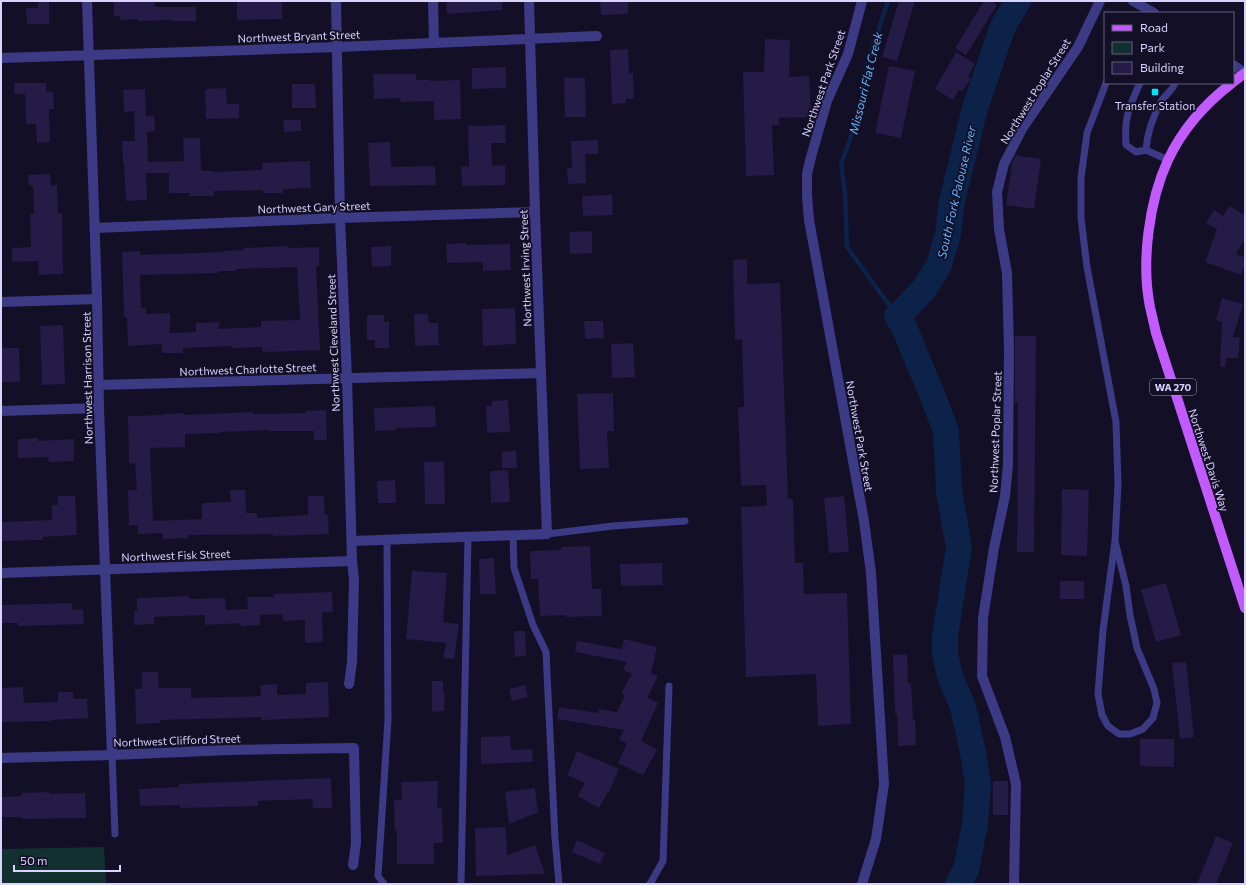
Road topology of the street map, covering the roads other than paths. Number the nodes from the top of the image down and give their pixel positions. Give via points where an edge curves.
1 (87, 1) edge
2 (336, 1) edge
3 (433, 1) edge
4 (529, 1) edge
5 (862, 1) edge
6 (1100, 1) edge
7 (1134, 1) edge
8 (1141, 10) edge
9 (597, 36) dead end
10 (530, 40) junction
11 (434, 43) junction
12 (338, 47) junction
13 (89, 55) junction
14 (1, 58) edge
15 (1234, 66) edge
16 (1245, 73) edge
17 (1234, 81) edge
18 (1106, 84) edge
19 (1140, 84) edge
20 (1175, 84) edge
21 (1231, 84) edge
22 (1146, 150) junction
23 (1168, 160) junction
24 (535, 212) junction
25 (340, 218) junction
26 (95, 228) junction
27 (97, 299) junction
28 (1, 302) edge
29 (541, 372) junction
30 (347, 378) junction
31 (99, 385) junction
32 (99, 408) junction
33 (1, 411) edge
34 (685, 521) dead end
35 (547, 534) junction
36 (468, 536) junction
37 (513, 536) junction
38 (387, 540) junction
39 (352, 541) junction
40 (1115, 541) junction
41 (352, 561) junction
42 (104, 569) junction
43 (1, 573) edge
44 (1245, 608) edge
45 (349, 684) dead end
46 (669, 686) dead end
47 (112, 755) junction
48 (1, 758) edge
49 (115, 834) dead end
50 (353, 865) dead end
51 (384, 884) edge
52 (461, 884) edge
53 (560, 884) edge
54 (650, 884) edge
55 (862, 884) edge
56 (1014, 884) edge

1 - 13 street, Northwest Harrison Street
2 - 12 street, Northwest Cleveland Street
3 - 11 street
4 - 10 street, Northwest Irving Street
5 - 55 street, Northwest Park Street via 848,54 827,102 811,157 807,195 809,220 864,521 871,573 884,784 876,839
6 - 56 street, Northwest Poplar Street via 1078,47 1022,129 1004,164 997,192 999,228 1007,273 1008,465 1005,496 983,618 982,676 1005,737 1016,784
7 - 8 street
9 - 10 street, Northwest Bryant Street
10 - 11 street, Northwest Bryant Street
10 - 24 street, Northwest Irving Street
11 - 12 street, Northwest Bryant Street
12 - 13 street, Northwest Bryant Street
12 - 25 street, Northwest Cleveland Street
13 - 14 street, Northwest Bryant Street
13 - 26 street, Northwest Harrison Street
15 - 16 street
16 - 17 main road, Northwest Davis Way / WA 270
18 - 40 lane via 1087,133 1081,178 1081,218 1087,267 1116,422 1118,484
19 - 22 lane via 1128,110 1126,145 1136,152
20 - 22 lane via 1163,99 1152,124
21 - 23 main road, Northwest Davis Way / WA 270 via 1203,109 1184,132
22 - 23 lane
23 - 44 main road, Northwest Davis Way / WA 270 via 1149,225 1147,278 1150,306 1156,333
24 - 25 street, Northwest Gary Street
24 - 29 street, Northwest Irving Street
25 - 26 street, Northwest Gary Street
25 - 30 street, Northwest Cleveland Street
26 - 27 street, Northwest Harrison Street
27 - 28 street
27 - 31 street, Northwest Harrison Street
29 - 30 street, Northwest Charlotte Street
29 - 35 street, Northwest Irving Street
30 - 31 street, Northwest Charlotte Street
30 - 39 street, Northwest Cleveland Street
31 - 32 street, Northwest Harrison Street
32 - 33 street
32 - 42 street, Northwest Harrison Street
34 - 35 lane
35 - 37 street
36 - 37 street
36 - 38 street
36 - 52 lane
37 - 53 lane via 514,568 533,625 546,652 555,838
38 - 39 street
38 - 51 lane via 388,720 378,876
39 - 41 street, Northwest Cleveland Street
40 - 40 lane via 1103,630 1098,694 1102,715 1108,726 1119,734 1130,734 1143,729 1153,718 1157,703 1137,648
41 - 42 street, Northwest Fisk Street
41 - 45 street, Northwest Cleveland Street via 352,662
42 - 43 street, Northwest Fisk Street
42 - 47 street, Northwest Harrison Street
46 - 54 lane via 663,861
47 - 48 street, Northwest Clifford Street
47 - 49 lane
47 - 50 street, Northwest Clifford Street via 354,748 356,843

